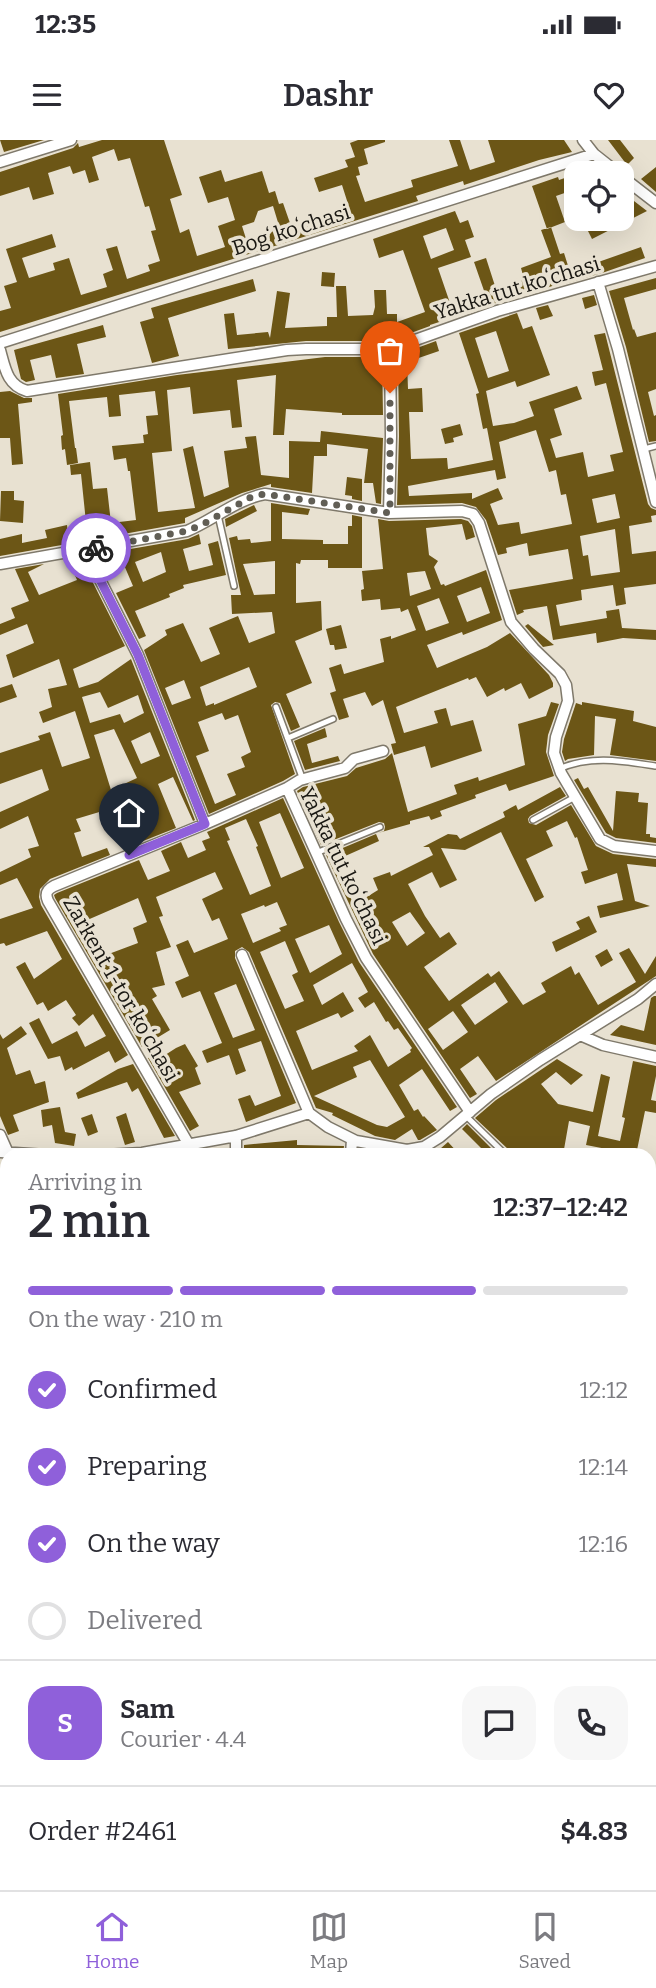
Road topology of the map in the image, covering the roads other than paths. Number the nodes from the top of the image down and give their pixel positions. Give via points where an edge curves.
1 (71, 140) edge
2 (583, 140) edge
3 (594, 154) junction
4 (603, 161) edge
5 (0, 162) edge
6 (634, 186) edge
7 (656, 203) edge
8 (656, 266) edge
9 (598, 282) junction
10 (0, 343) edge
11 (390, 349) junction
12 (0, 350) edge
13 (656, 446) edge
14 (644, 449) junction
15 (656, 502) edge
16 (390, 513) junction
17 (218, 515) junction
18 (85, 550) junction
19 (0, 564) edge
20 (234, 586) dead end
21 (276, 707) dead end
22 (333, 719) dead end
23 (288, 738) junction
24 (383, 751) dead end
25 (655, 766) edge
26 (559, 769) junction
27 (303, 779) junction
28 (287, 788) junction
29 (575, 797) junction
30 (533, 820) dead end
31 (205, 824) junction
32 (380, 827) dead end
33 (656, 851) edge
34 (316, 853) junction
35 (242, 955) dead end
36 (656, 985) edge
37 (580, 1035) junction
38 (656, 1057) edge
39 (310, 1113) junction
40 (468, 1114) junction
41 (236, 1136) junction
42 (352, 1139) junction
43 (189, 1145) junction
44 (183, 1148) edge
45 (236, 1148) edge
46 (351, 1148) edge
47 (397, 1148) edge
48 (418, 1148) edge
49 (500, 1148) edge

1 - 5 street
2 - 3 street
3 - 4 street
3 - 10 street, Bogʻ koʻchasi
6 - 7 street
8 - 9 street, Yakka tut koʻchasi
9 - 11 street, Yakka tut koʻchasi via 496,311
9 - 14 street
11 - 12 street, Yakka tut koʻchasi via 287,350 27,391 12,383
11 - 16 street
13 - 14 lane
14 - 15 street
16 - 17 street via 265,494
16 - 26 street via 462,511 477,518 511,622 566,685 568,701 555,737
17 - 18 street via 187,531
17 - 20 lane
18 - 19 street
18 - 31 street via 138,655
21 - 23 lane
22 - 23 lane
23 - 27 lane
24 - 27 street
25 - 26 lane via 589,760
26 - 29 street
27 - 28 street
28 - 31 street, Yakka tut koʻchasi
28 - 34 street, Yakka tut koʻchasi
29 - 30 lane
29 - 33 street via 606,844
31 - 43 street, Zarkent 1-tor koʻchasi via 49,888 46,896
32 - 34 lane
34 - 40 street, Yakka tut koʻchasi via 366,958
35 - 39 street
36 - 37 street
37 - 38 street
37 - 40 street
39 - 41 street
39 - 42 street
40 - 48 street
40 - 49 lane
41 - 43 street
41 - 45 street
42 - 46 street
42 - 47 street
43 - 44 street

